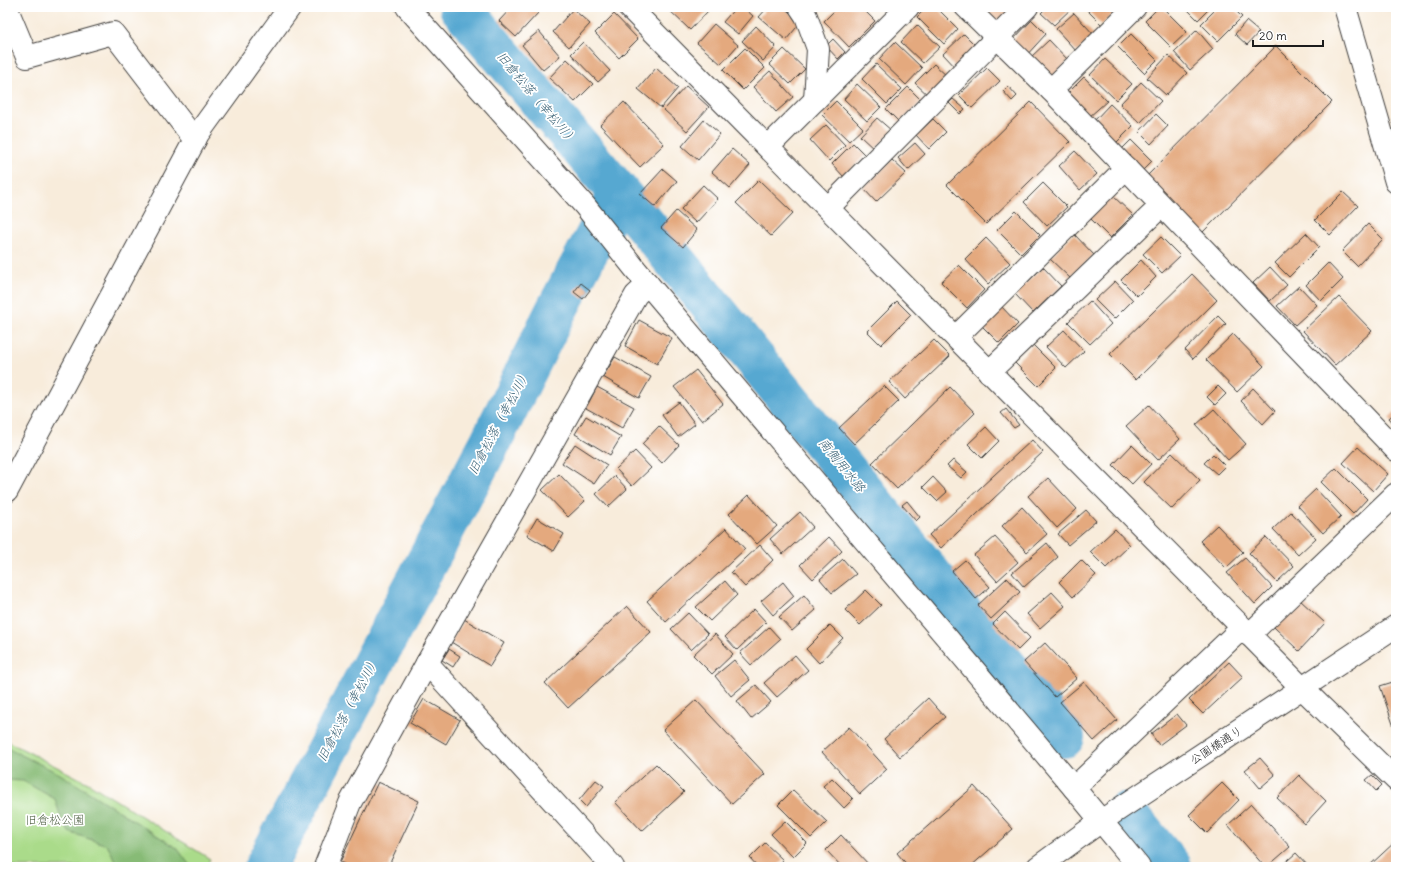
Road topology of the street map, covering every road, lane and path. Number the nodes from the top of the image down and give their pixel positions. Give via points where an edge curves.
1 (290, 7) edge
2 (407, 7) edge
3 (629, 7) edge
4 (800, 7) edge
5 (908, 7) edge
6 (966, 7) edge
7 (1027, 7) edge
8 (1135, 7) edge
9 (1345, 7) edge
10 (7, 9) edge
11 (998, 38) junction
12 (1051, 90) junction
13 (815, 100) junction
14 (195, 140) junction
15 (768, 147) junction
16 (1126, 168) junction
17 (1396, 182) edge
18 (1161, 206) junction
19 (828, 208) junction
20 (642, 277) junction
21 (956, 337) junction
22 (989, 372) junction
23 (1396, 450) edge
24 (7, 491) edge
25 (1396, 494) edge
26 (1396, 626) edge
27 (1246, 631) junction
28 (428, 662) junction
29 (1302, 688) junction
30 (1396, 780) edge
31 (1074, 788) junction
32 (1101, 821) junction
33 (325, 867) edge
34 (613, 867) edge
35 (1038, 867) edge
36 (1139, 867) edge

1 - 14 main road
2 - 20 main road via 584,206
3 - 15 main road
4 - 13 main road via 806,16 818,50
5 - 13 main road
6 - 11 main road
7 - 11 main road
8 - 12 main road
9 - 17 main road
10 - 14 main road via 27,56 113,33
11 - 12 main road
11 - 19 main road
12 - 16 main road
13 - 15 main road
14 - 24 main road
15 - 19 main road
16 - 18 main road
16 - 21 main road
18 - 22 main road
18 - 23 main road
19 - 21 main road
20 - 28 main road via 636,295
20 - 31 main road
21 - 22 main road
22 - 27 main road
25 - 27 main road
26 - 29 main road, 公園橋通り
27 - 29 main road
27 - 31 main road
28 - 33 main road via 350,804
28 - 34 main road
29 - 30 main road
29 - 32 main road, 公園橋通り
31 - 32 main road
32 - 35 main road, 公園橋通り
32 - 36 main road

